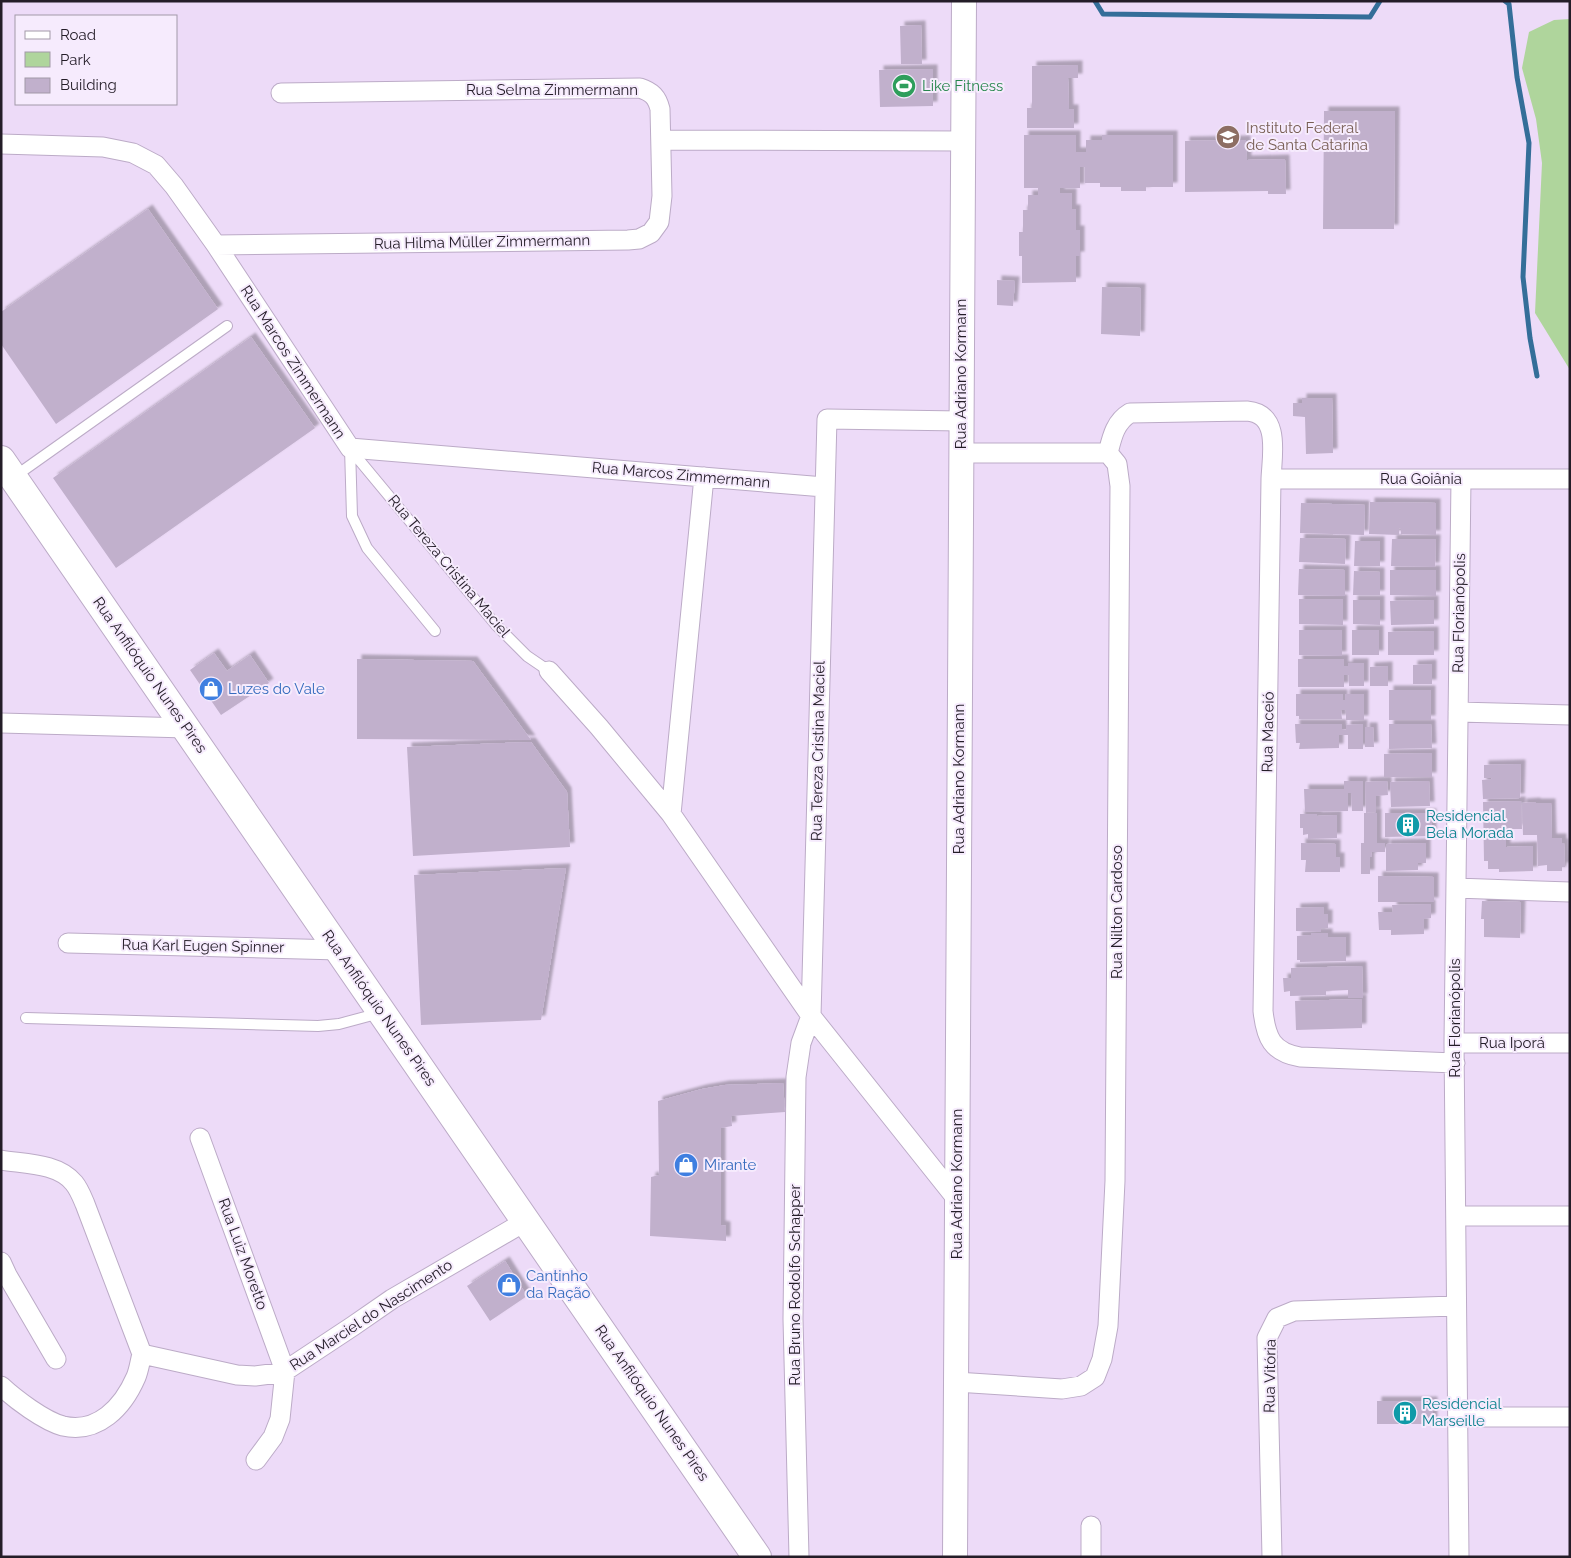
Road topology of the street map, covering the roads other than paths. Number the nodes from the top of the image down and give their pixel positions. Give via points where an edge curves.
1 (964, 1) edge
2 (281, 93) dead end
3 (661, 140) junction
4 (963, 141) junction
5 (1, 144) edge
6 (216, 245) junction
7 (227, 326) dead end
8 (961, 421) junction
9 (350, 448) junction
10 (961, 453) junction
11 (1108, 453) junction
12 (7, 469) edge
13 (704, 477) junction
14 (1272, 479) junction
15 (1461, 479) junction
16 (1570, 479) edge
17 (824, 487) junction
18 (435, 631) dead end
19 (549, 671) joint
20 (1458, 712) junction
21 (1570, 715) edge
22 (1, 723) edge
23 (187, 728) junction
24 (670, 814) junction
25 (1456, 888) junction
26 (1570, 892) edge
27 (68, 943) dead end
28 (339, 950) junction
29 (382, 1012) junction
30 (811, 1016) junction
31 (26, 1018) dead end
32 (1454, 1043) junction
33 (1570, 1044) edge
34 (1455, 1063) junction
35 (200, 1138) dead end
36 (1, 1160) edge
37 (956, 1198) junction
38 (1456, 1216) junction
39 (1570, 1216) edge
40 (526, 1221) junction
41 (1, 1262) edge
42 (1456, 1306) junction
43 (142, 1354) junction
44 (56, 1359) dead end
45 (285, 1370) junction
46 (956, 1382) junction
47 (1, 1386) edge
48 (1458, 1417) junction
49 (1570, 1417) edge
50 (256, 1460) dead end
51 (1091, 1526) dead end
52 (757, 1557) edge
53 (799, 1557) edge
54 (955, 1557) edge
55 (1091, 1557) edge
56 (1272, 1557) edge
57 (1459, 1557) edge

1 - 4 street, Rua Adriano Kormann
2 - 3 street, Rua Selma Zimmermann via 640,88 651,92 658,100
3 - 4 street
3 - 6 street, Rua Hilma Müller Zimmermann via 659,222 651,233 639,239
4 - 8 street, Rua Adriano Kormann
5 - 6 street, Rua Marcos Zimmermann via 103,147 133,153 156,165
6 - 9 street, Rua Marcos Zimmermann
7 - 12 lane
8 - 10 street, Rua Adriano Kormann
8 - 17 street, Rua Tereza Cristina Maciel via 827,419
9 - 13 street, Rua Marcos Zimmermann
9 - 18 lane via 352,516 367,548
9 - 19 lane, Rua Tereza Cristina Maciel via 496,625 527,656
10 - 11 street
10 - 37 street, Rua Adriano Kormann
11 - 14 street, Rua Maceió via 1119,422 1130,413 1252,412 1264,417 1270,425
11 - 46 street, Rua Nilton Cardoso via 1117,464 1120,496 1115,1181 1108,1326 1095,1376 1081,1386 1062,1388
12 - 23 main road, Rua Anfilóquio Nunes Pires
13 - 17 street, Rua Marcos Zimmermann
13 - 24 street
14 - 15 street, Rua Goiânia
14 - 34 street, Rua Maceió via 1263,1011 1266,1030 1279,1050 1300,1057
15 - 16 street, Rua Goiânia
15 - 20 street, Rua Florianópolis
17 - 30 street, Rua Tereza Cristina Maciel
19 - 24 street, Rua Tereza Cristina Maciel
20 - 21 street
20 - 25 street, Rua Florianópolis
22 - 23 street
23 - 28 main road, Rua Anfilóquio Nunes Pires
24 - 30 street, Rua Tereza Cristina Maciel
25 - 26 street
25 - 32 street, Rua Florianópolis
27 - 28 street, Rua Karl Eugen Spinner
28 - 29 main road, Rua Anfilóquio Nunes Pires
29 - 31 lane via 339,1024 318,1026
29 - 40 main road, Rua Anfilóquio Nunes Pires
30 - 37 street, Rua Tereza Cristina Maciel
30 - 53 street, Rua Bruno Rodolfo Schapper via 801,1043 796,1077 793,1319
32 - 33 street, Rua Iporá
32 - 34 street, Rua Florianópolis
34 - 38 street, Rua Florianópolis
35 - 45 street, Rua Luiz Moretto
36 - 43 street via 46,1167 63,1173 75,1184
37 - 46 street, Rua Adriano Kormann
38 - 39 street
38 - 42 street, Rua Florianópolis
40 - 45 street, Rua Marciel do Nascimento via 392,1299
40 - 52 main road, Rua Anfilóquio Nunes Pires
41 - 44 street
42 - 48 street, Rua Florianópolis
42 - 56 street, Rua Vitória via 1294,1311 1277,1318 1267,1338
43 - 45 street, Rua Marciel do Nascimento via 237,1374 268,1375
43 - 47 street via 137,1376 127,1395 116,1410 96,1424 77,1428 60,1426 34,1412
45 - 50 street via 280,1419 273,1437
46 - 54 street, Rua Adriano Kormann
48 - 49 street
48 - 57 street, Rua Florianópolis
51 - 55 street

